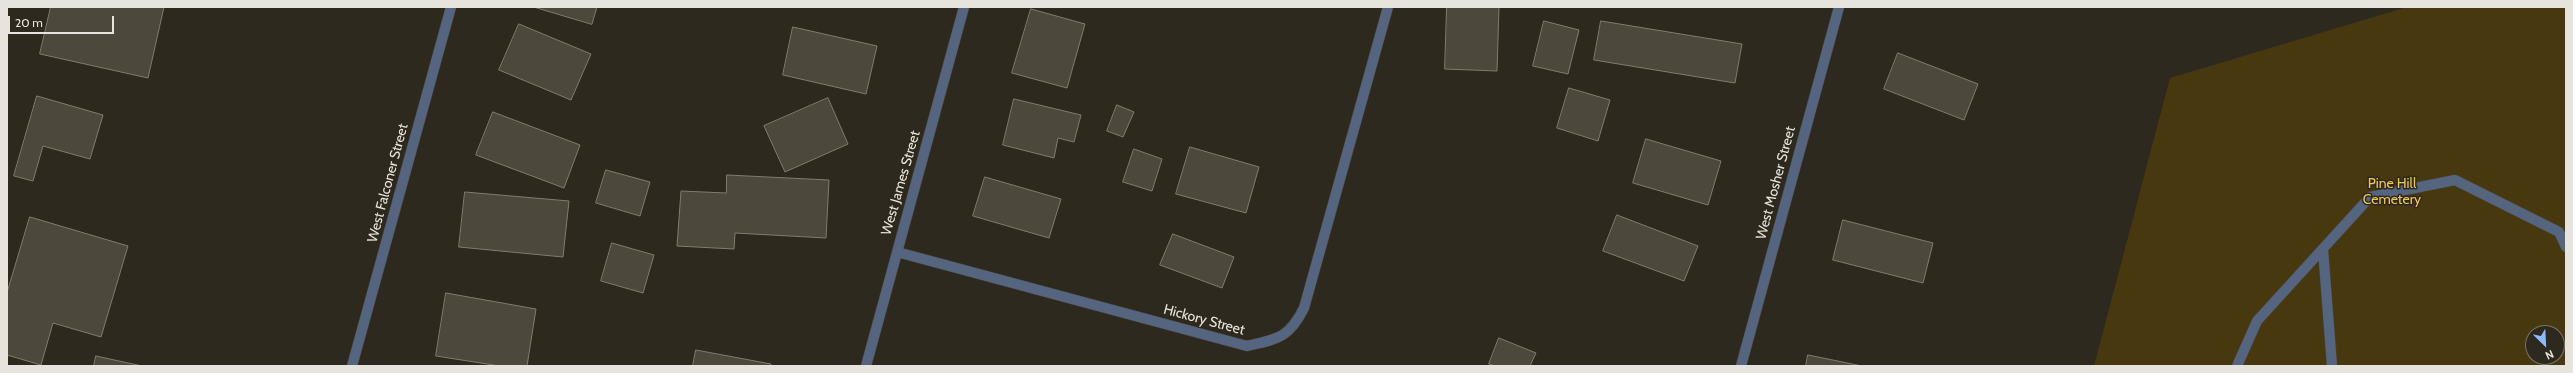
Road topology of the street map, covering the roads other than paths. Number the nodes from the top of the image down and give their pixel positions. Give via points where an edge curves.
1 (451, 7) edge
2 (964, 7) edge
3 (1388, 7) edge
4 (1839, 7) edge
5 (2563, 230) edge
6 (2566, 247) edge
7 (2323, 249) junction
8 (897, 252) junction
9 (352, 366) edge
10 (866, 366) edge
11 (1741, 366) edge
12 (2237, 366) edge
13 (2332, 366) edge

1 - 9 street, West Falconer Street
2 - 8 street, West James Street
3 - 8 street, Hickory Street via 1304,308 1295,326 1277,340 1246,346
4 - 11 street, West Mosher Street
5 - 6 street
5 - 7 street via 2455,180 2370,197
7 - 12 street via 2258,321
7 - 13 street
8 - 10 street, West James Street

